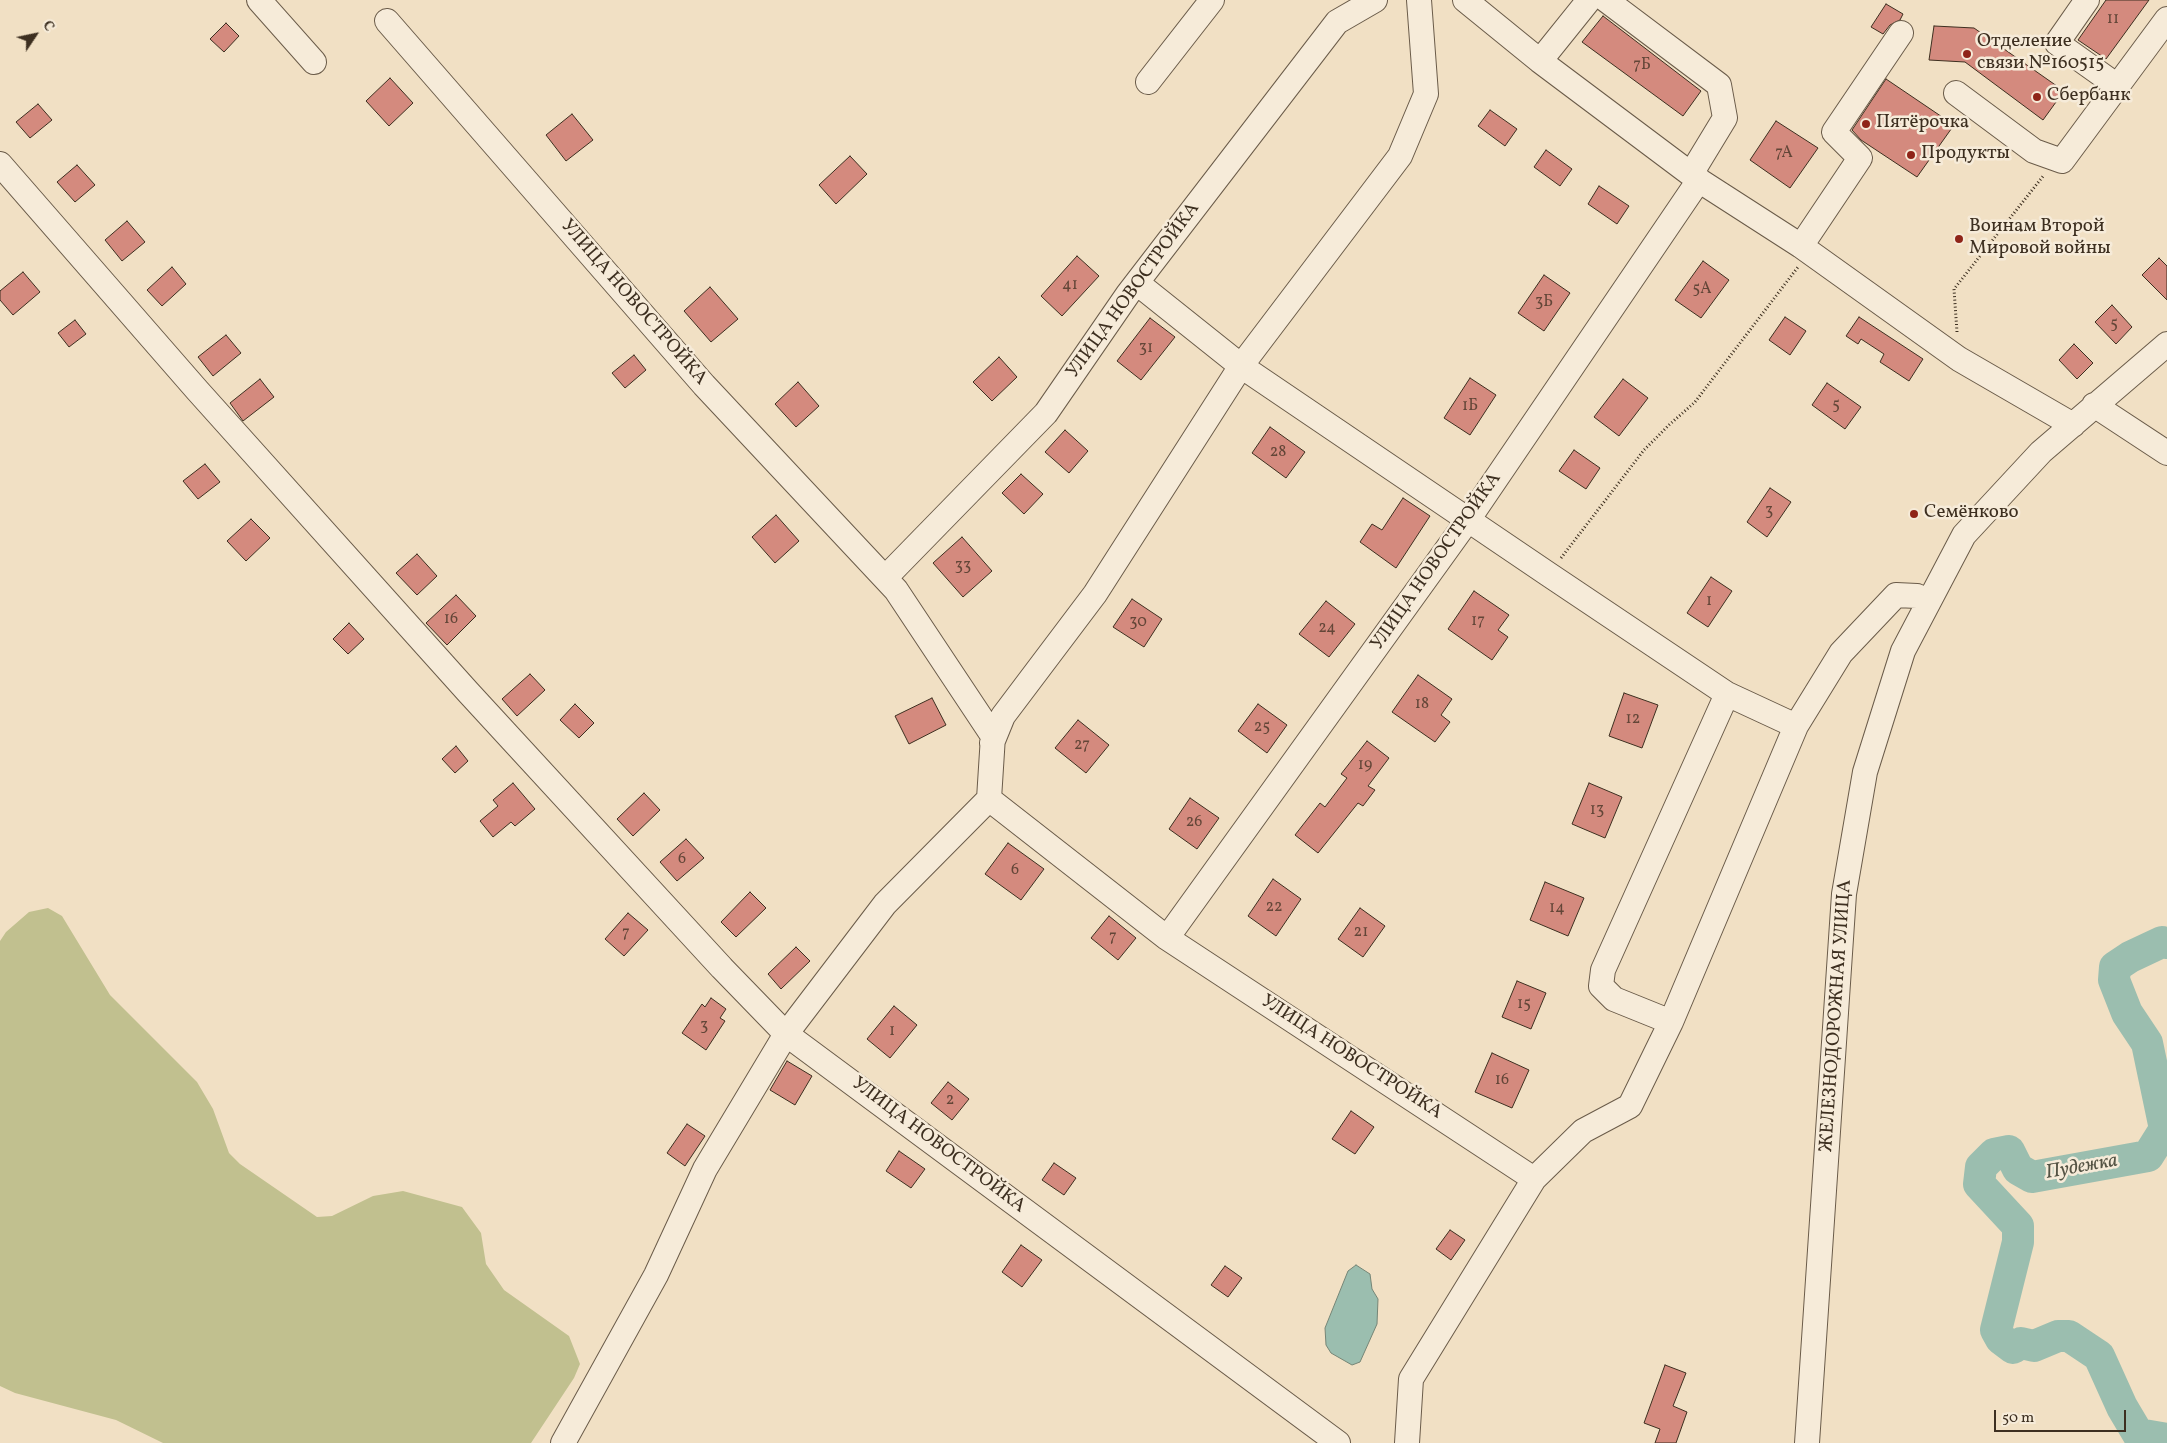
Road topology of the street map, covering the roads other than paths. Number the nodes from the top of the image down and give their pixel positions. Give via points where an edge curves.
1 (259, 0) edge
2 (1212, 0) edge
3 (1375, 0) edge
4 (1419, 0) edge
5 (1589, 0) edge
6 (1606, 0) edge
7 (2087, 0) edge
8 (1468, 1) edge
9 (2167, 19) edge
10 (387, 21) dead end
11 (1901, 33) dead end
12 (1540, 61) junction
13 (314, 62) dead end
14 (1148, 82) dead end
15 (2116, 85) junction
16 (1956, 93) dead end
17 (0, 164) edge
18 (1695, 177) junction
19 (1805, 249) junction
20 (1137, 283) junction
21 (2167, 344) edge
22 (1240, 366) junction
23 (2094, 406) junction
24 (2073, 425) junction
25 (2167, 453) edge
26 (1468, 520) junction
27 (885, 578) junction
28 (1928, 601) junction
29 (1727, 694) junction
30 (1796, 726) junction
31 (992, 743) junction
32 (989, 799) junction
33 (1167, 938) junction
34 (1671, 1022) junction
35 (786, 1034) junction
36 (1534, 1179) junction
37 (563, 1443) edge
38 (1338, 1443) edge
39 (1407, 1443) edge
40 (1807, 1443) edge

1 - 13 street
2 - 14 street
3 - 20 street, УЛИЦА НОВОСТРОЙКА via 1337,22
4 - 22 street, УЛИЦА НОВОСТРОЙКА via 1426,94 1400,156
5 - 12 street
6 - 18 street, УЛИЦА НОВОСТРОЙКА via 1719,85 1725,118
7 - 15 street via 2056,43
8 - 12 street
9 - 15 street
10 - 27 street, УЛИЦА НОВОСТРОЙКА via 704,384
11 - 19 street via 1834,132 1860,158
12 - 18 street
15 - 16 street via 2062,160 2034,151
17 - 35 street, УЛИЦА НОВОСТРОЙКА via 468,692
18 - 19 street
18 - 26 street, УЛИЦА НОВОСТРОЙКА
19 - 24 street via 1959,359
20 - 22 street
20 - 27 street, УЛИЦА НОВОСТРОЙКА via 1046,413
21 - 23 street, ЖЕЛЕЗНОДОРОЖНАЯ УЛИЦА
22 - 26 street
22 - 31 street, УЛИЦА НОВОСТРОЙКА via 1095,594 1003,716
23 - 24 street, ЖЕЛЕЗНОДОРОЖНАЯ УЛИЦА
23 - 25 street
24 - 28 street, ЖЕЛЕЗНОДОРОЖНАЯ УЛИЦА via 2041,452 1964,535
26 - 29 street
26 - 33 street, УЛИЦА НОВОСТРОЙКА
27 - 31 street, УЛИЦА НОВОСТРОЙКА via 993,736
28 - 30 street via 1917,596 1896,595 1841,653
28 - 40 street, ЖЕЛЕЗНОДОРОЖНАЯ УЛИЦА via 1903,651 1865,772 1844,894
29 - 30 street
29 - 34 street via 1603,970 1601,986 1614,999
30 - 34 street
31 - 32 street, УЛИЦА НОВОСТРОЙКА
32 - 33 street, УЛИЦА НОВОСТРОЙКА
32 - 35 street via 885,904
33 - 36 street, УЛИЦА НОВОСТРОЙКА
34 - 36 street via 1630,1106 1583,1131
35 - 37 street via 705,1170 656,1275
35 - 38 street, УЛИЦА НОВОСТРОЙКА
36 - 39 street via 1412,1379

